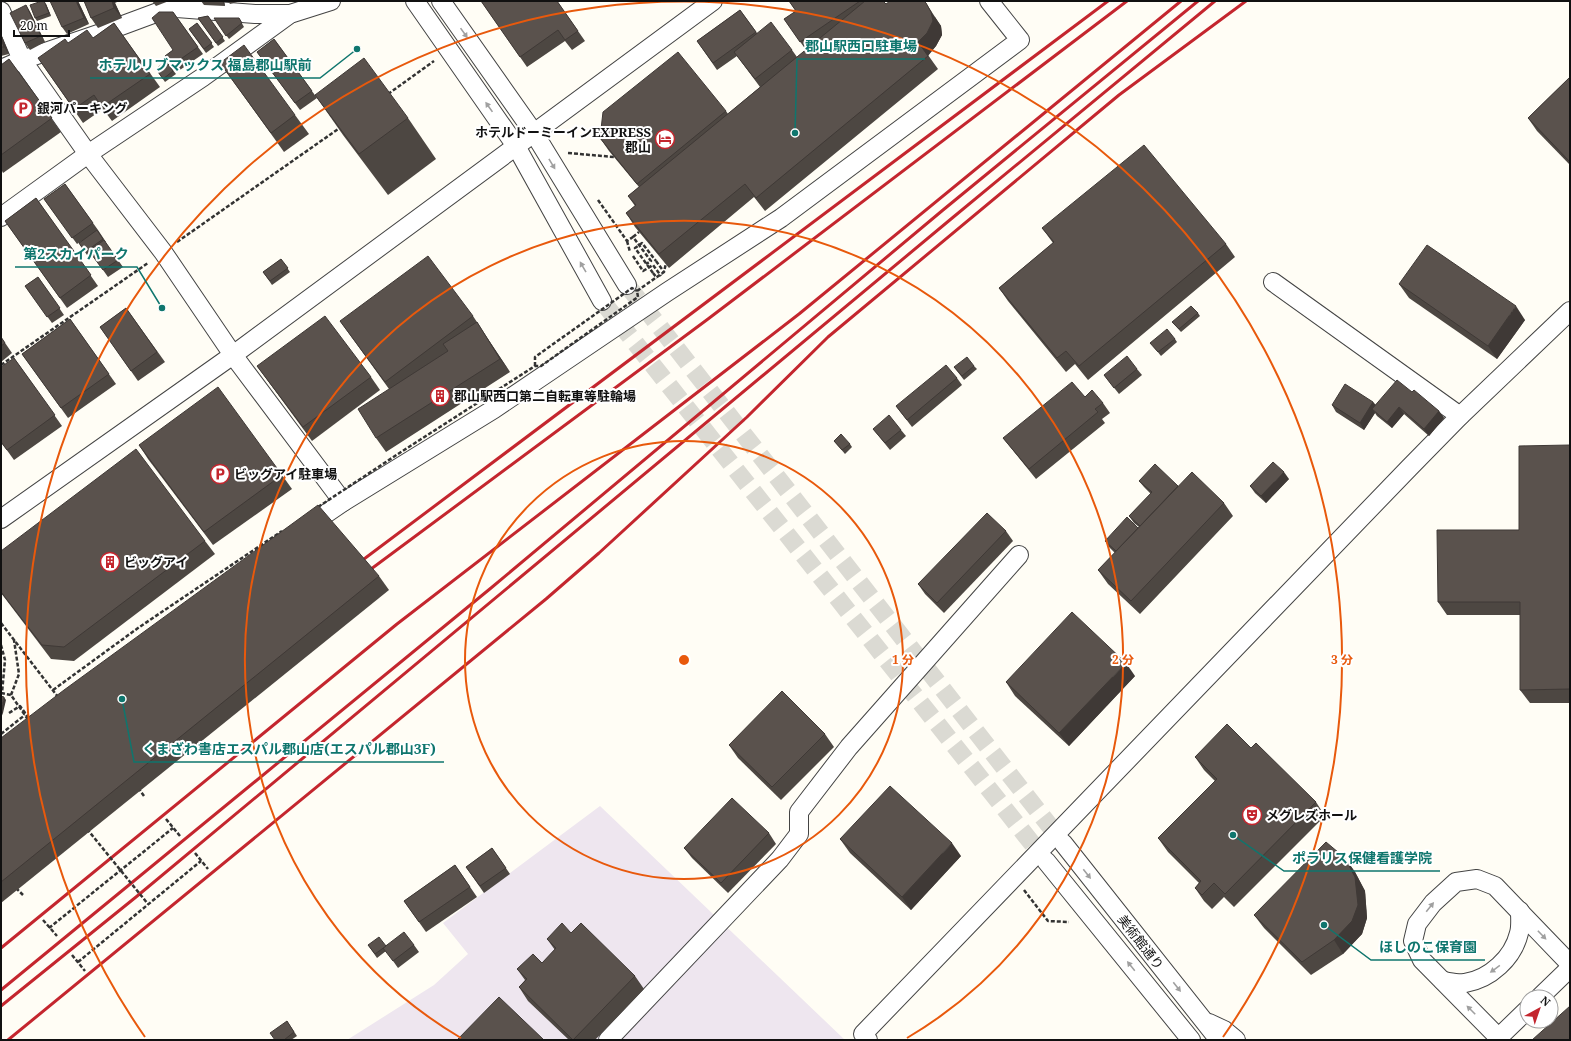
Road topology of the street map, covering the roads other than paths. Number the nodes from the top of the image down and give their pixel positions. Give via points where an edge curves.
1 (331, 1) edge
2 (415, 1) edge
3 (441, 1) edge
4 (713, 1) edge
5 (989, 1) edge
6 (1, 11) edge
7 (290, 14) junction
8 (22, 60) junction
9 (1, 69) edge
10 (534, 133) junction
11 (516, 146) junction
12 (88, 154) junction
13 (1, 217) edge
14 (1272, 282) dead end
15 (632, 288) tunnel mouth
16 (602, 301) tunnel mouth
17 (1570, 310) edge
18 (233, 355) junction
19 (1460, 416) junction
20 (343, 502) junction
21 (1, 519) edge
22 (290, 532) edge
23 (1019, 555) dead end
24 (1063, 844) tunnel mouth
25 (1046, 861) tunnel mouth
26 (1520, 911) junction
27 (1570, 964) edge
28 (1570, 968) edge
29 (1443, 981) junction
30 (1548, 989) edge
31 (1519, 1018) edge
32 (1204, 1022) junction
33 (1498, 1039) edge
34 (608, 1040) edge
35 (868, 1040) edge
36 (1190, 1040) edge
37 (1219, 1040) edge
38 (1236, 1040) edge

1 - 7 street
11 -> 2 street
3 -> 10 street
4 - 10 street
5 - 20 street via 1020,40 781,218 494,409
6 - 8 street
7 - 8 street via 177,8 161,11
7 - 12 street via 203,77
8 - 9 street
8 - 12 street
10 - 11 street
10 -> 15 street
16 -> 11 street
11 - 18 street
12 - 13 street
12 - 18 street via 163,252
14 - 19 street
17 - 19 street
18 - 20 street
18 - 21 street
19 - 35 street via 863,1034
20 - 22 street
23 - 34 street via 849,747 799,812 799,834 780,859
24 -> 32 street, 美術館通り
36 -> 25 street, 美術館通り
26 -> 27 street
26 -> 29 street via 1520,932 1514,949 1499,966 1481,979 1464,984
29 -> 26 street via 1422,960 1413,941 1417,924 1433,903 1456,882 1477,879 1495,886
28 - 30 street
33 -> 29 street
31 - 33 street
32 - 37 street, 美術館通り
32 - 38 street via 1224,1030

